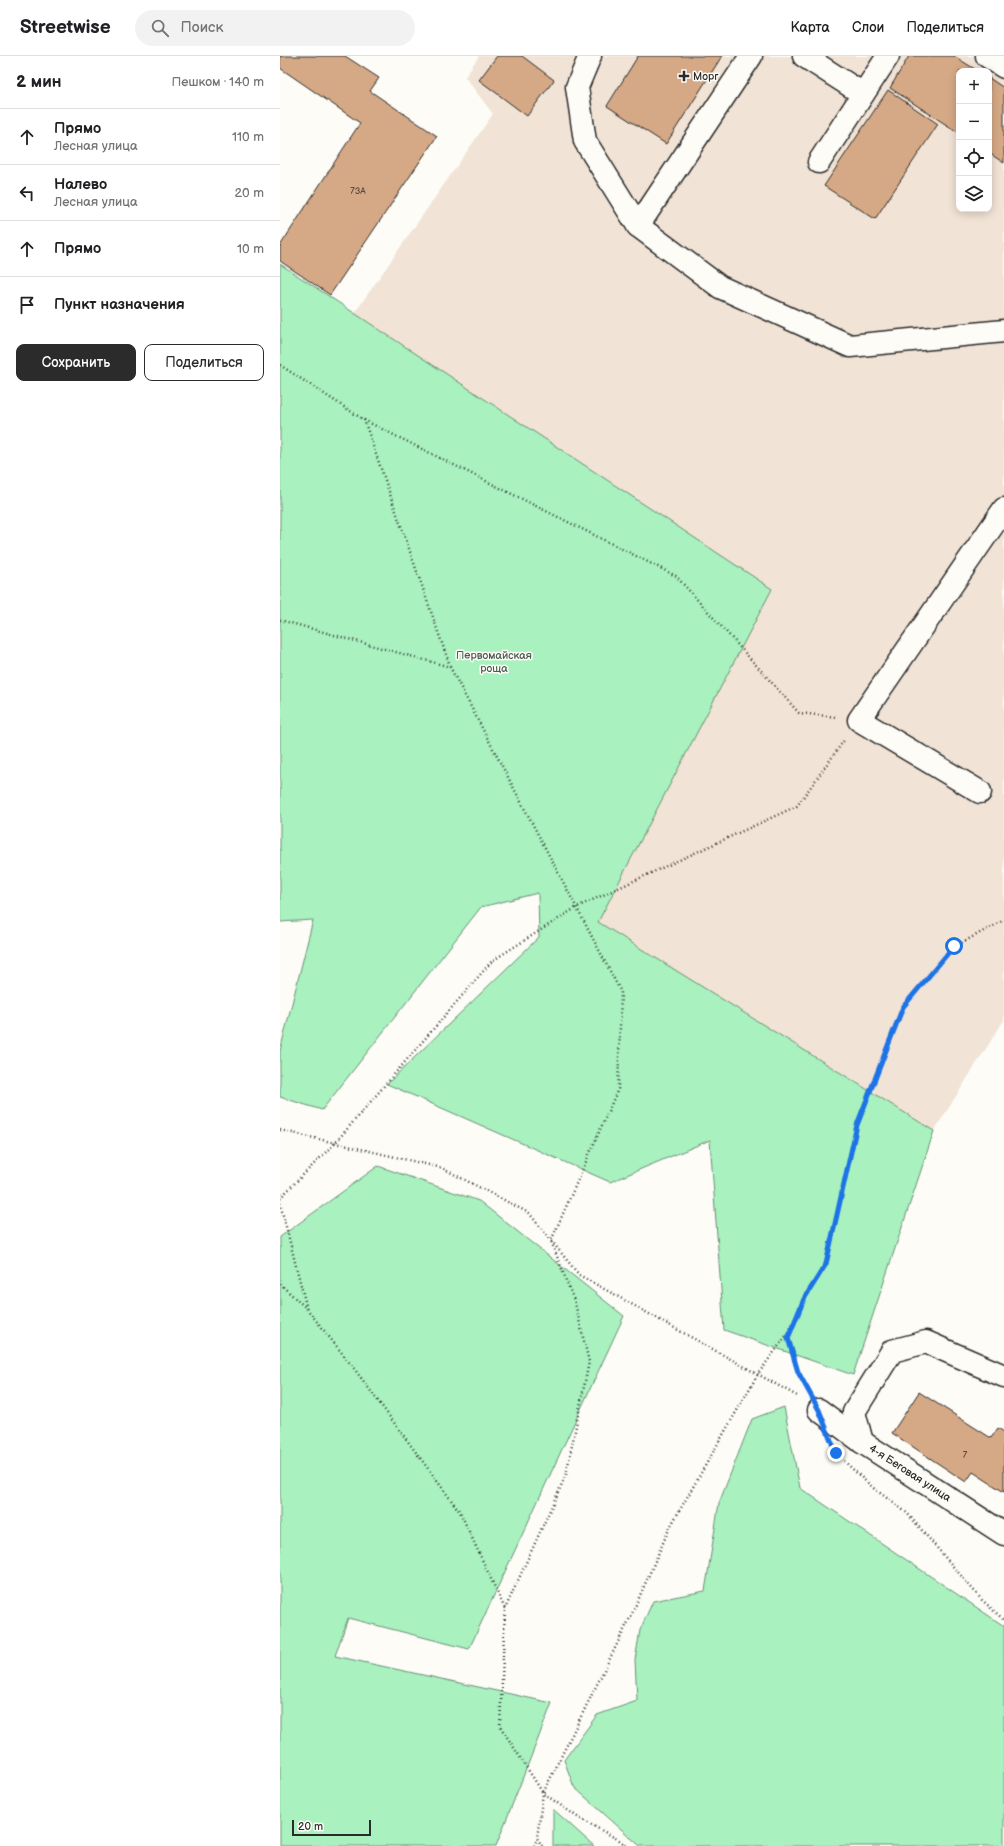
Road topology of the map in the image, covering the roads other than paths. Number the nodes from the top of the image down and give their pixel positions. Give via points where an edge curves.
1 (590, 56) edge
2 (751, 56) edge
3 (804, 56) edge
4 (888, 56) edge
5 (987, 56) edge
6 (1004, 67) edge
7 (863, 94) junction
8 (819, 162) dead end
9 (638, 226) junction
10 (1004, 331) edge
11 (1004, 510) edge
12 (980, 792) dead end
13 (1004, 1376) edge
14 (819, 1410) road end
15 (862, 1442) junction
16 (1004, 1534) edge

1 - 9 street via 577,87 585,141
2 - 9 street
3 - 7 street
4 - 7 street
5 - 6 street
7 - 8 street
9 - 10 street via 720,287 850,346
11 - 12 street via 859,720
13 - 15 street via 926,1342 892,1351 854,1412
14 - 15 street, 4-я Беговая улица
15 - 16 street, 4-я Беговая улица

